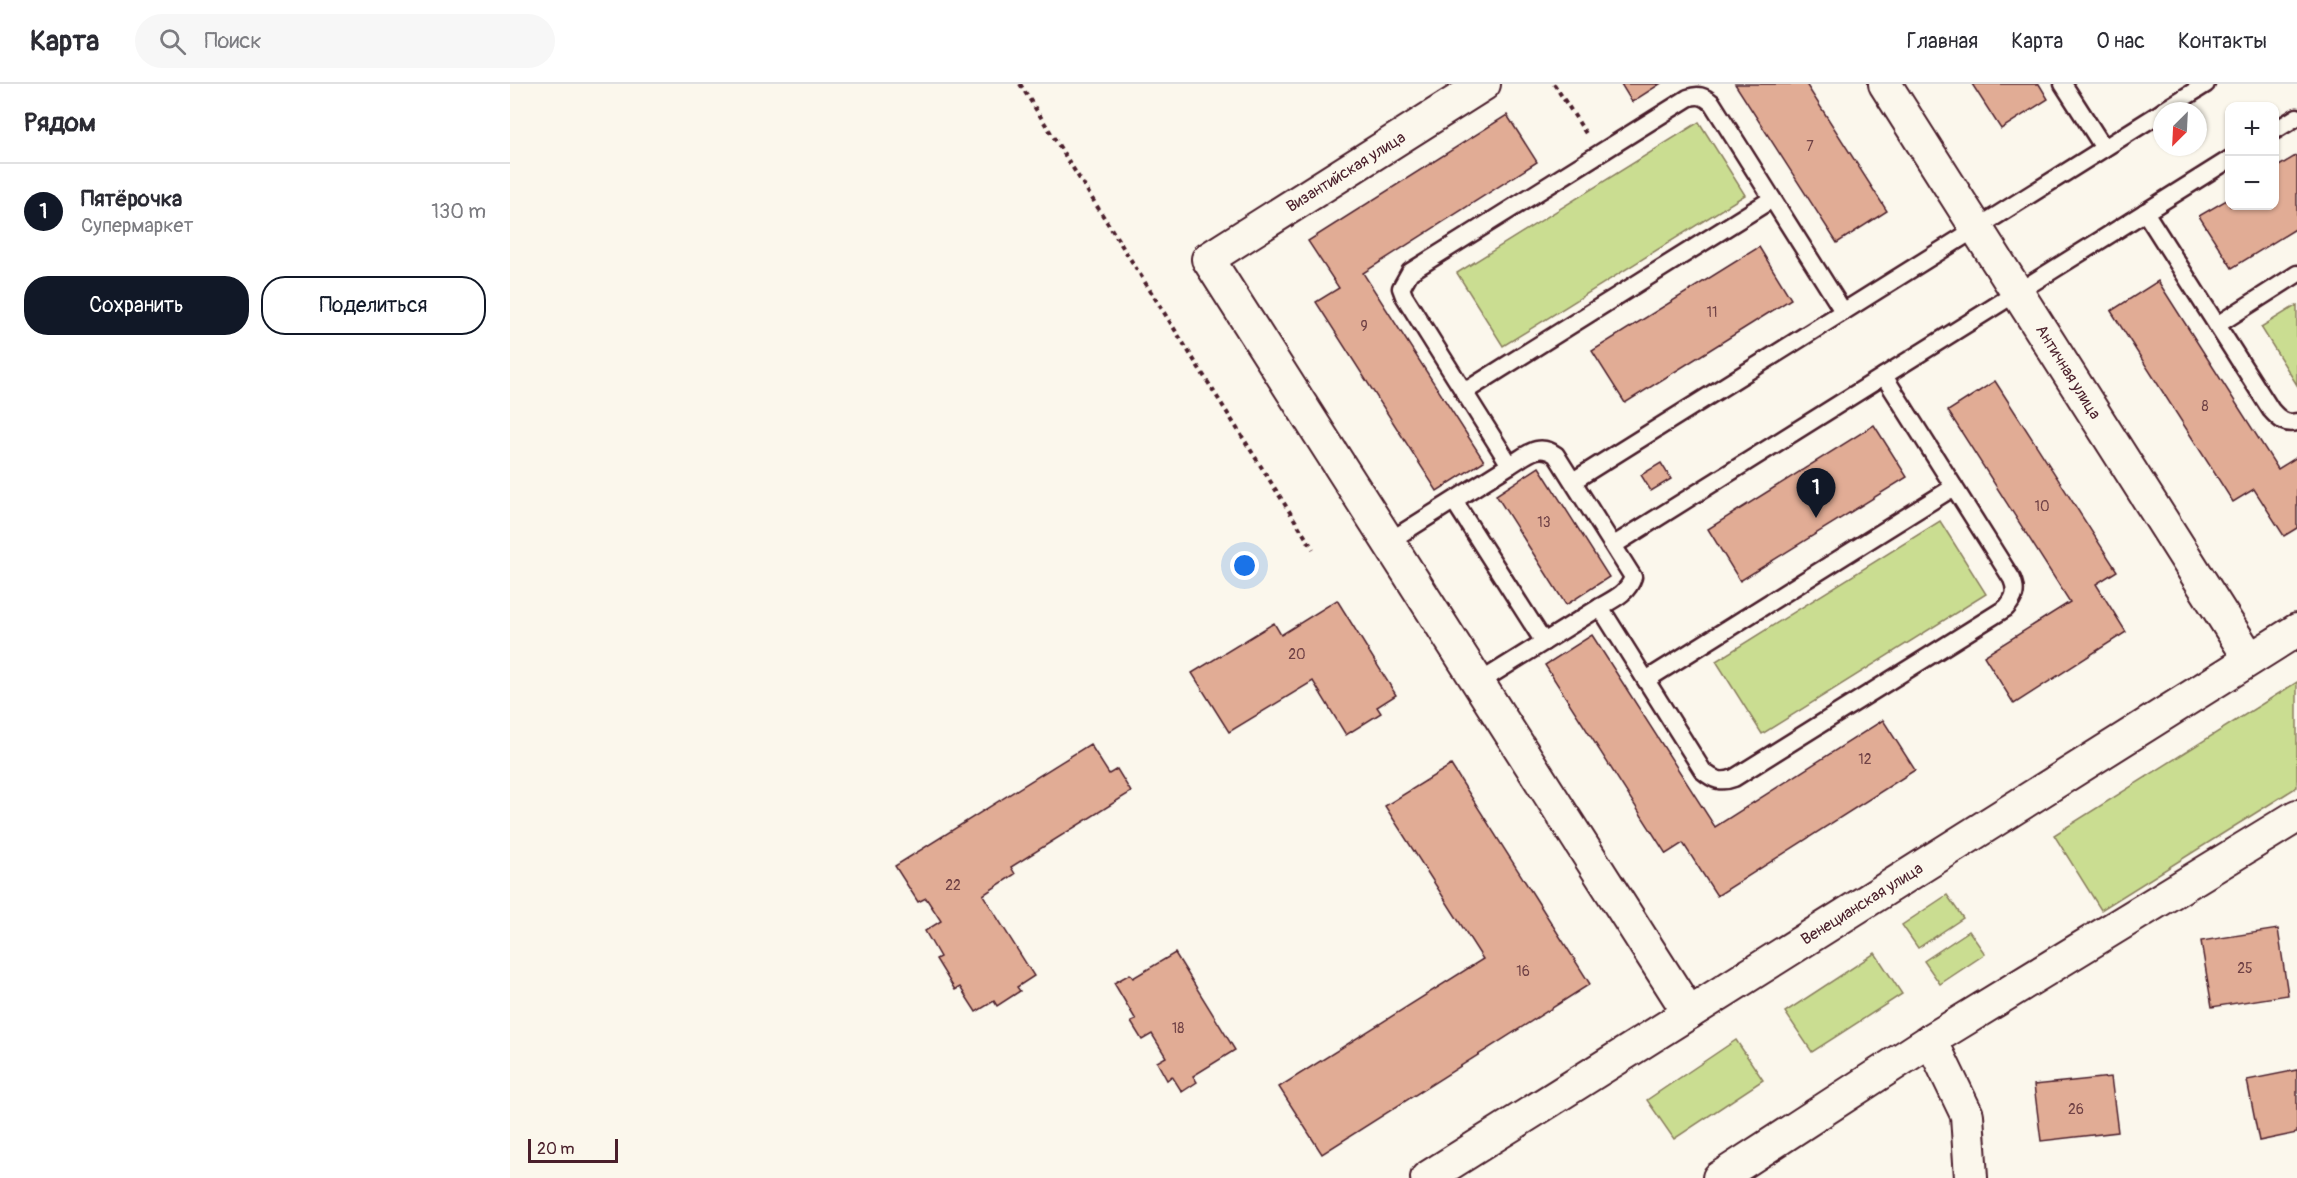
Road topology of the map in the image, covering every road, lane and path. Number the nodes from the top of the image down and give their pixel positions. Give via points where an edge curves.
1 (1020, 84) edge
2 (1484, 84) edge
3 (1554, 84) edge
4 (1885, 84) edge
5 (2063, 84) edge
6 (2206, 84) edge
7 (2177, 102) edge
8 (2153, 117) edge
9 (2297, 117) edge
10 (2279, 128) edge
11 (2104, 148) junction
12 (1598, 154) junction
13 (2225, 162) edge
14 (1772, 199) junction
15 (2145, 212) junction
16 (1977, 228) junction
17 (2297, 274) edge
18 (2017, 293) junction
19 (1843, 311) junction
20 (2217, 325) junction
21 (1884, 376) junction
22 (1464, 392) junction
23 (2297, 422) edge
24 (1510, 465) junction
25 (1573, 481) junction
26 (1954, 487) junction
27 (1454, 501) junction
28 (1388, 542) junction
29 (1614, 545) junction
30 (1313, 549) dead end
31 (1600, 607) junction
32 (2297, 630) edge
33 (1544, 642) junction
34 (2250, 660) junction
35 (1646, 680) junction
36 (1478, 683) junction
37 (2297, 816) edge
38 (1689, 1013) junction
39 (1931, 1040) junction
40 (1427, 1178) edge
41 (1719, 1178) edge
42 (1971, 1178) edge

1 - 30 path
2 - 28 street, Византийская улица via 1208,259
3 - 12 path
4 - 16 street, Античная улица
5 - 11 lane
6 - 7 lane
8 - 11 lane
9 - 10 lane
11 - 16 lane
12 - 14 lane via 1696,95 1712,103
12 - 22 lane via 1404,279 1404,296
13 - 15 lane
14 - 19 lane
14 - 22 lane
15 - 18 lane
15 - 20 lane
16 - 18 street, Античная улица
16 - 19 lane
17 - 20 lane
18 - 21 lane
18 - 34 street, Античная улица
19 - 25 lane
20 - 23 lane via 2271,410 2280,420
21 - 26 lane
21 - 29 lane
22 - 24 lane
24 - 25 lane via 1542,448 1557,455
24 - 27 lane
25 - 29 lane
26 - 35 lane
26 - 35 lane via 2012,579 2016,589 2006,608 1724,782 1713,780 1703,771
27 - 28 lane
27 - 33 lane
28 - 36 street
29 - 31 lane via 1633,577 1625,591
31 - 33 lane
31 - 35 lane
32 - 34 street, Венецианская улица
33 - 36 lane
34 - 38 street, Венецианская улица
36 - 38 street
37 - 39 street
38 - 40 street, Венецианская улица
39 - 41 street
39 - 42 street via 1967,1115

